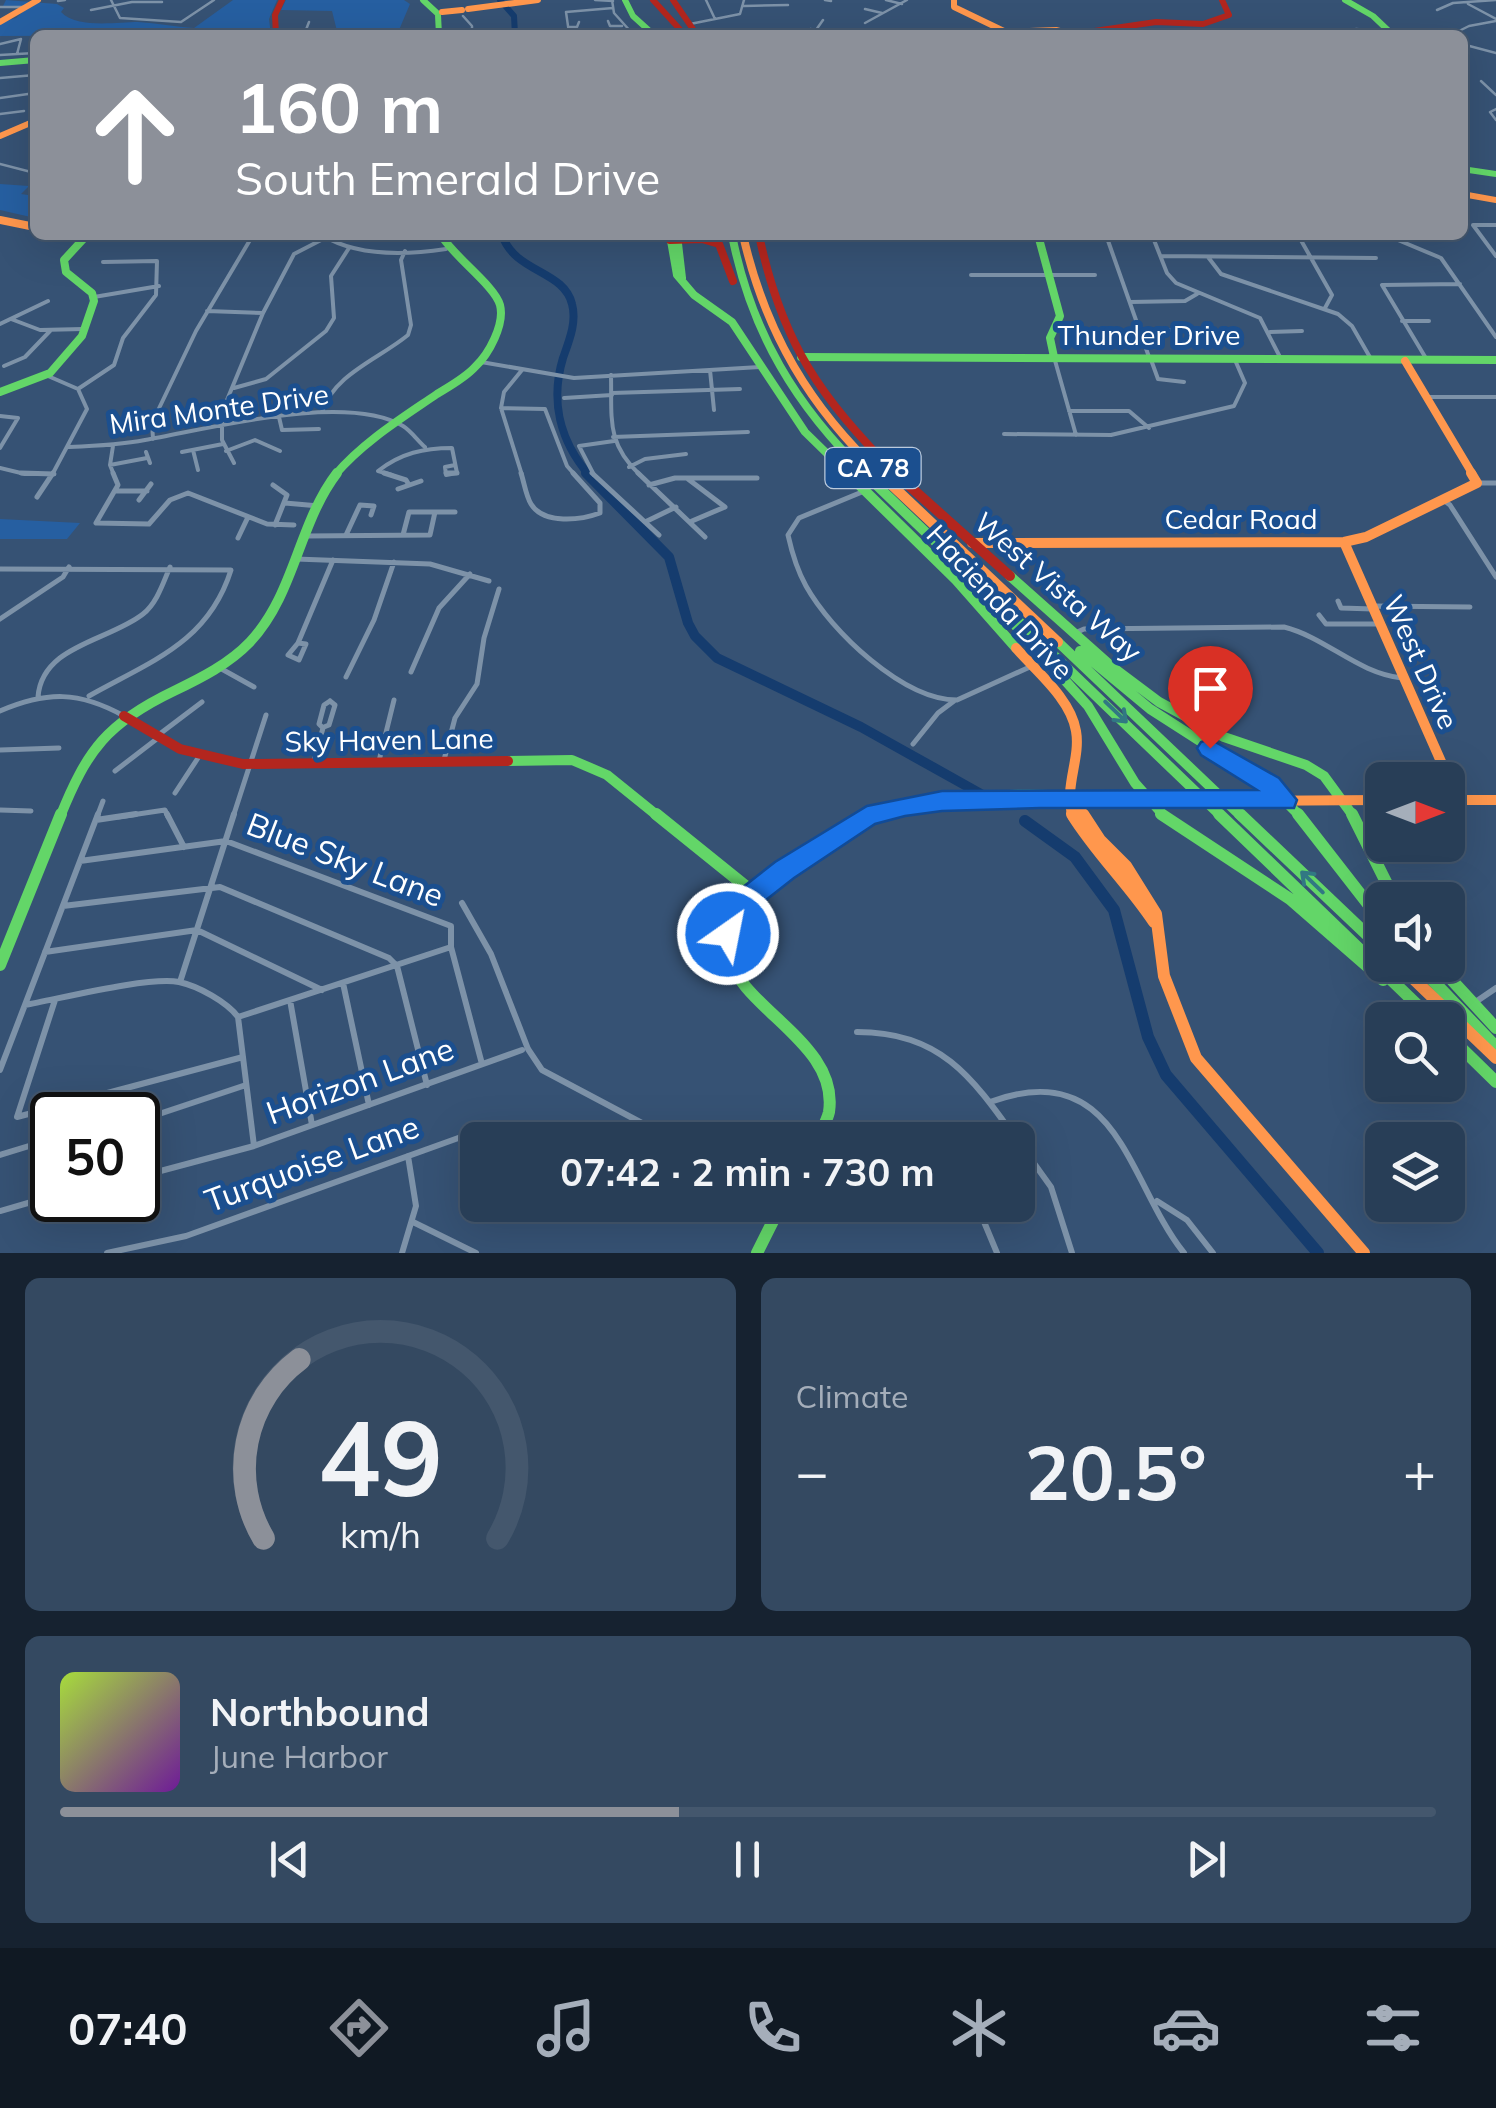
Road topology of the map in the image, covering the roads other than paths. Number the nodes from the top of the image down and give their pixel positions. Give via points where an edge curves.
1 (38, 0) edge
2 (65, 0) edge
3 (214, 0) edge
4 (282, 0) edge
5 (422, 0) edge
6 (538, 0) edge
7 (578, 0) edge
8 (595, 0) edge
9 (612, 0) edge
10 (625, 0) edge
11 (645, 0) edge
12 (654, 0) edge
13 (672, 0) edge
14 (706, 0) edge
15 (744, 0) edge
16 (825, 0) edge
17 (886, 0) edge
18 (907, 0) edge
19 (954, 0) edge
20 (1222, 0) edge
21 (1345, 0) edge
22 (1496, 0) edge
23 (831, 1) edge
24 (58, 2) edge
25 (162, 2) edge
26 (525, 2) edge
27 (1466, 2) edge
28 (112, 3) edge
29 (3, 4) edge
30 (902, 4) junction
31 (744, 6) junction
32 (788, 6) dead end
33 (28, 8) junction
34 (865, 9) dead end
35 (91, 10) dead end
36 (467, 10) edge
37 (584, 10) junction
38 (1437, 10) dead end
39 (614, 11) junction
40 (574, 12) junction
41 (440, 14) junction
42 (885, 14) junction
43 (2, 18) edge
44 (716, 20) junction
45 (823, 20) dead end
46 (1496, 20) edge
47 (310, 22) dead end
48 (866, 24) dead end
49 (1356, 28) dead end
50 (276, 30) edge
51 (306, 30) edge
52 (438, 30) edge
53 (569, 30) edge
54 (624, 30) edge
55 (626, 30) edge
56 (648, 30) edge
57 (672, 30) edge
58 (686, 30) edge
59 (816, 30) edge
60 (998, 30) edge
61 (1102, 30) edge
62 (1370, 30) edge
63 (1387, 30) edge
64 (1460, 30) edge
65 (0, 44) edge
66 (1468, 46) edge
67 (1496, 53) edge
68 (17, 54) junction
69 (30, 55) edge
70 (30, 56) edge
71 (0, 59) edge
72 (30, 75) edge
73 (0, 78) edge
74 (1481, 82) dead end
75 (30, 94) edge
76 (1496, 95) edge
77 (0, 98) edge
78 (1494, 110) edge
79 (24, 111) dead end
80 (0, 114) edge
81 (1496, 120) edge
82 (30, 123) edge
83 (2, 133) edge
84 (0, 164) edge
85 (8, 167) junction
86 (1468, 169) edge
87 (0, 172) edge
88 (30, 172) edge
89 (1496, 174) edge
90 (1468, 193) edge
91 (1496, 198) edge
92 (0, 218) edge
93 (30, 224) edge
94 (1496, 225) edge
95 (80, 240) edge
96 (249, 240) edge
97 (319, 240) edge
98 (331, 240) edge
99 (443, 240) edge
100 (674, 240) edge
101 (708, 240) edge
102 (733, 240) edge
103 (746, 240) edge
104 (760, 240) edge
105 (1039, 240) edge
106 (1108, 240) edge
107 (1154, 240) edge
108 (1301, 240) edge
109 (1402, 240) edge
110 (1405, 241) joint
111 (349, 248) junction
112 (446, 248) junction
113 (405, 251) junction
114 (1162, 256) junction
115 (1208, 256) junction
116 (1496, 256) edge
117 (1312, 258) junction
118 (1376, 258) dead end
119 (103, 262) dead end
120 (971, 275) dead end
121 (1048, 275) junction
122 (1095, 275) dead end
123 (1278, 282) dead end
124 (1460, 284) junction
125 (159, 286) junction
126 (1270, 291) junction
127 (1197, 294) junction
128 (94, 297) junction
129 (48, 302) dead end
130 (1130, 302) junction
131 (746, 308) junction
132 (1325, 308) junction
133 (208, 312) junction
134 (263, 312) junction
135 (11, 318) junction
136 (1402, 321) junction
137 (1429, 321) dead end
138 (0, 324) edge
139 (83, 329) junction
140 (50, 330) junction
141 (1139, 330) junction
142 (1212, 330) dead end
143 (1270, 332) junction
144 (1302, 332) dead end
145 (1496, 338) edge
146 (801, 358) junction
147 (1054, 358) junction
148 (1150, 358) junction
149 (1234, 358) junction
150 (1281, 359) junction
151 (1372, 360) junction
152 (1404, 360) junction
153 (1427, 360) junction
154 (1496, 360) edge
155 (482, 362) junction
156 (4, 366) dead end
157 (760, 367) junction
158 (522, 370) junction
159 (710, 370) junction
160 (611, 375) junction
161 (48, 376) junction
162 (1184, 382) dead end
163 (232, 388) junction
164 (78, 389) junction
165 (740, 389) dead end
166 (712, 390) junction
167 (0, 392) edge
168 (612, 394) junction
169 (1426, 397) junction
170 (1496, 397) edge
171 (564, 398) dead end
172 (502, 408) junction
173 (714, 410) dead end
174 (1069, 411) junction
175 (322, 412) junction
176 (0, 416) edge
177 (279, 417) junction
178 (396, 425) junction
179 (222, 427) junction
180 (1149, 428) junction
181 (319, 429) dead end
182 (748, 432) dead end
183 (1004, 434) dead end
184 (1076, 436) junction
185 (153, 439) junction
186 (613, 439) junction
187 (113, 446) junction
188 (425, 446) junction
189 (69, 447) junction
190 (0, 448) edge
191 (225, 448) junction
192 (193, 450) junction
193 (280, 451) dead end
194 (182, 452) dead end
195 (686, 454) dead end
196 (148, 457) dead end
197 (234, 463) dead end
198 (110, 465) junction
199 (455, 465) dead end
200 (629, 467) junction
201 (0, 468) edge
202 (198, 470) dead end
203 (54, 474) junction
204 (686, 478) junction
205 (757, 478) dead end
206 (421, 480) dead end
207 (1477, 483) junction
208 (1496, 483) edge
209 (273, 485) dead end
210 (409, 485) junction
211 (649, 485) junction
212 (398, 489) dead end
213 (116, 491) junction
214 (862, 492) junction
215 (37, 497) dead end
216 (1442, 499) junction
217 (139, 500) dead end
218 (284, 503) junction
219 (319, 506) junction
220 (676, 507) junction
221 (435, 512) junction
222 (454, 512) dead end
223 (371, 515) dead end
224 (248, 517) junction
225 (692, 521) junction
226 (645, 522) junction
227 (275, 525) junction
228 (294, 525) dead end
229 (346, 535) junction
230 (402, 535) junction
231 (659, 535) dead end
232 (306, 536) junction
233 (705, 537) dead end
234 (238, 538) dead end
235 (1344, 542) junction
236 (972, 543) junction
237 (296, 558) junction
238 (333, 560) junction
239 (394, 562) junction
240 (69, 567) junction
241 (170, 567) junction
242 (0, 569) edge
243 (470, 574) junction
244 (1496, 577) edge
245 (489, 582) dead end
246 (499, 589) dead end
247 (994, 596) junction
248 (1338, 601) dead end
249 (1470, 606) dead end
250 (1373, 607) junction
251 (1320, 615) dead end
252 (0, 620) edge
253 (1380, 624) junction
254 (1075, 632) junction
255 (1061, 642) junction
256 (298, 643) dead end
257 (1032, 666) junction
258 (218, 668) junction
259 (411, 672) dead end
260 (346, 676) dead end
261 (1404, 678) junction
262 (254, 687) dead end
263 (89, 696) junction
264 (38, 697) junction
265 (394, 700) dead end
266 (957, 700) junction
267 (330, 701) dead end
268 (202, 702) dead end
269 (0, 711) edge
270 (266, 714) dead end
271 (124, 716) junction
272 (157, 737) junction
273 (913, 744) dead end
274 (59, 748) dead end
275 (0, 750) edge
276 (198, 758) junction
277 (1438, 762) edge
278 (444, 763) junction
279 (250, 764) junction
280 (313, 764) junction
281 (378, 764) junction
282 (115, 771) dead end
283 (174, 793) dead end
284 (1072, 799) junction
285 (1284, 800) junction
286 (1365, 800) edge
287 (1465, 800) edge
288 (1496, 800) edge
289 (103, 801) dead end
290 (1148, 801) junction
291 (1343, 801) junction
292 (0, 810) edge
293 (31, 811) dead end
294 (96, 820) junction
295 (226, 841) junction
296 (184, 847) junction
297 (80, 861) junction
298 (1386, 882) edge
299 (211, 886) junction
300 (754, 893) junction
301 (1365, 901) edge
302 (462, 903) dead end
303 (63, 906) junction
304 (196, 930) junction
305 (1365, 934) edge
306 (451, 947) junction
307 (45, 952) junction
308 (0, 963) edge
309 (396, 966) junction
310 (180, 982) junction
311 (343, 982) junction
312 (1417, 982) edge
313 (1434, 982) edge
314 (1453, 982) edge
315 (1496, 988) edge
316 (322, 990) junction
317 (55, 1000) junction
318 (290, 1000) junction
319 (1409, 1002) edge
320 (1411, 1002) edge
321 (1473, 1004) junction
322 (25, 1005) junction
323 (238, 1017) junction
324 (1496, 1028) edge
325 (857, 1032) dead end
326 (1496, 1047) edge
327 (522, 1050) dead end
328 (1465, 1052) edge
329 (243, 1057) junction
330 (1496, 1058) edge
331 (482, 1064) junction
332 (0, 1070) edge
333 (1496, 1082) edge
334 (246, 1084) junction
335 (427, 1084) junction
336 (990, 1102) junction
337 (370, 1105) junction
338 (160, 1113) edge
339 (640, 1122) edge
340 (827, 1122) edge
341 (1004, 1122) edge
342 (312, 1126) junction
343 (460, 1137) edge
344 (30, 1146) edge
345 (254, 1146) junction
346 (0, 1155) edge
347 (408, 1156) junction
348 (1035, 1165) edge
349 (160, 1171) edge
350 (1154, 1200) junction
351 (30, 1202) edge
352 (0, 1211) edge
353 (413, 1222) junction
354 (772, 1222) edge
355 (985, 1222) edge
356 (163, 1241) junction
357 (107, 1253) edge
358 (162, 1253) edge
359 (402, 1253) edge
360 (476, 1253) edge
361 (756, 1253) edge
362 (997, 1253) edge
363 (1072, 1253) edge
364 (1184, 1253) edge
365 (1213, 1253) edge
366 (1364, 1253) edge

1 - 33 main road
2 - 24 street
3 - 28 street via 181,22 120,18
4 - 50 main road
5 - 41 main road
6 - 26 main road
7 - 37 street
8 - 9 street
9 - 39 street
10 - 56 main road
11 - 57 main road
12 - 58 main road
13 - 58 main road
14 - 44 street
15 - 31 street
16 - 23 street
17 - 30 street
18 - 30 street
19 - 60 main road via 954,7
20 - 61 main road via 1229,14 1209,24
21 - 63 main road
22 - 27 street
25 - 28 street
26 - 36 main road
27 - 38 street
27 - 46 street
28 - 35 street
29 - 33 street
30 - 42 street
31 - 32 street
31 - 44 street via 740,14
33 - 43 main road
34 - 42 street
36 - 41 main road
37 - 39 street
37 - 40 street
39 - 54 street via 605,14 610,26
39 - 55 street
40 - 53 street via 578,20
40 - 53 street via 566,12
41 - 52 main road
42 - 48 street
44 - 58 street
45 - 59 street
46 - 64 street
47 - 51 street
49 - 62 street
65 - 68 street via 21,39
66 - 67 street
68 - 69 street
68 - 71 street
70 - 71 main road
72 - 73 street
74 - 76 street
75 - 77 street
78 - 81 street
79 - 80 street
82 - 83 main road
84 - 85 street
85 - 87 street
85 - 88 street
86 - 89 main road
90 - 91 main road
92 - 93 main road
94 - 116 street via 1474,224
95 - 128 main road via 64,266
96 - 133 street
97 - 134 street via 294,254
98 - 111 street
99 - 112 main road
100 - 157 main road, Hacienda Drive via 677,275 732,322
101 - 131 main road via 721,246
102 - 131 main road, CA 78
103 - 255 main road, CA 78 via 764,322 817,408
104 - 146 main road, West Vista Way via 769,289
105 - 121 main road
106 - 130 street
107 - 114 street
108 - 117 street
109 - 110 street
110 - 124 street via 1441,258
111 - 113 street
111 - 163 street via 331,276 334,318 326,332 266,380
112 - 113 street
112 - 155 main road via 488,282 500,302
113 - 175 street via 408,335 335,387
114 - 115 street
114 - 127 street via 1172,278
115 - 117 street
115 - 126 street via 1221,274
117 - 118 street
117 - 132 street via 1332,294
119 - 125 street via 157,262
120 - 121 street
121 - 122 street
121 - 147 main road via 1060,316 1050,338
123 - 126 street
124 - 136 street via 1382,285
124 - 145 street
125 - 128 street
125 - 164 street via 123,338 114,365
126 - 132 street
127 - 130 street via 1185,301
127 - 143 street via 1250,312
128 - 139 main road
129 - 135 street
130 - 141 street
131 - 247 main road, CA 78 via 775,367 826,436
132 - 151 street via 1352,326
133 - 134 street
133 - 185 street via 152,424
134 - 163 street
135 - 138 street
135 - 140 street
136 - 137 street
136 - 153 street
139 - 140 street
139 - 161 main road via 72,356
140 - 156 street via 36,349
141 - 142 street
141 - 148 street
143 - 144 street
143 - 150 street
146 - 147 main road, Thunder Drive
146 - 236 main road, West Vista Way via 871,444
147 - 148 main road, Thunder Drive
147 - 174 street
148 - 149 main road, Thunder Drive
148 - 162 street via 1158,379
149 - 150 main road, Thunder Drive
149 - 180 street via 1245,383 1237,404
150 - 151 main road, Thunder Drive
151 - 152 main road, Thunder Drive
152 - 153 main road, Thunder Drive
152 - 169 main road
153 - 154 main road, Thunder Drive
155 - 158 street
155 - 178 main road
157 - 159 street
157 - 214 main road, Hacienda Drive via 805,432
158 - 160 street
158 - 172 street via 504,392
159 - 160 street
159 - 166 street
160 - 168 street
161 - 164 street
161 - 167 main road
163 - 179 street
164 - 189 street via 87,409
165 - 166 street
166 - 168 street
166 - 173 street
168 - 171 street
168 - 186 street
169 - 170 street
169 - 207 main road
172 - 172 street via 534,510 552,517 600,512 600,503 567,466 544,408
174 - 180 street via 1129,412
174 - 184 street
175 - 177 street, Mira Monte Drive
175 - 178 street, Mira Monte Drive via 361,413
176 - 190 street via 18,418
177 - 179 street, Mira Monte Drive
177 - 181 street via 282,430
178 - 188 street, Mira Monte Drive
178 - 219 main road via 340,467
179 - 185 street, Mira Monte Drive
179 - 191 street
180 - 184 street
182 - 186 street
183 - 184 street
185 - 187 street, Mira Monte Drive
186 - 200 street
186 - 226 street via 579,446 598,481
187 - 189 street, Mira Monte Drive
187 - 198 street
188 - 199 street, Mira Monte Drive via 452,448
188 - 210 street via 378,471
189 - 203 street
191 - 192 street
191 - 193 street via 255,440
191 - 197 street
192 - 194 street
192 - 202 street
195 - 200 street
196 - 198 street
198 - 213 street
200 - 211 street
201 - 203 street
203 - 215 street
204 - 205 street
204 - 211 street
204 - 225 street via 725,507
206 - 210 street
207 - 208 street, Cedar Road
207 - 216 main road, Cedar Road
209 - 218 street via 287,495
210 - 212 street
211 - 220 street
213 - 217 street via 149,487
213 - 224 street via 95,522 152,523 180,493
214 - 257 main road, Hacienda Drive via 956,580
214 - 266 street via 806,514 791,527 800,580 872,661 940,698
216 - 235 main road, Cedar Road
216 - 244 street
218 - 219 street
218 - 227 street
219 - 232 main road
220 - 225 street
220 - 226 street
221 - 222 street
221 - 230 street via 409,512
221 - 230 street via 430,535
223 - 229 street via 374,506 360,504
224 - 227 street
224 - 234 street
225 - 233 street
226 - 231 street
227 - 228 street
229 - 230 street
229 - 232 street
232 - 237 main road
235 - 236 main road, Cedar Road
235 - 250 main road, West Drive
236 - 254 main road, West Vista Way
237 - 238 street
237 - 258 main road via 261,629
238 - 239 street
238 - 256 street
239 - 243 street
239 - 260 street
240 - 241 street
240 - 242 street
240 - 252 street
241 - 263 street via 230,570 215,611 174,650
241 - 264 street via 147,612 54,662 41,676
243 - 245 street
243 - 259 street via 434,612
246 - 278 street via 477,684 455,718
247 - 290 main road via 1088,706
247 -> 320 main road, CA 78
248 - 250 street via 1340,608
249 - 250 street
250 - 253 main road, West Drive
251 - 253 street via 1326,624
253 - 261 main road, West Drive
254 - 261 street via 1294,628 1362,670
254 - 291 main road, West Vista Way via 1158,702 1243,746 1315,768
255 - 285 main road
305 -> 255 main road, CA 78
257 - 266 street
257 - 284 main road, Hacienda Drive via 1060,698 1076,731
258 - 262 street
258 - 271 main road
261 - 277 main road, West Drive
263 - 264 street
263 - 271 street, Sky Haven Lane
264 - 269 street
265 - 281 street
266 - 273 street
267 - 280 street
268 - 272 street
270 - 279 street
271 - 272 main road, Sky Haven Lane
271 - 308 main road via 80,768
272 - 276 main road, Sky Haven Lane
272 - 282 street
274 - 275 street
276 - 279 main road, Sky Haven Lane
276 - 283 street
278 - 281 main road, Sky Haven Lane
278 - 300 main road, Sky Haven Lane via 551,759 592,766
279 - 280 main road, Sky Haven Lane
279 - 295 street
280 - 281 main road, Sky Haven Lane
284 - 290 main road
284 - 300 main road via 925,802 867,816
284 - 366 main road via 1156,914 1174,1010 1196,1058
285 - 290 main road, bridge
285 - 291 main road
285 - 301 main road
286 - 291 main road
287 - 288 main road
289 - 294 street
290 - 319 main road via 1290,899
291 - 298 main road, West Vista Way
292 - 293 street
294 - 296 street via 164,810
294 - 297 street
295 - 296 street, Blue Sky Lane
295 - 299 street
295 - 306 street, Blue Sky Lane via 452,926
296 - 297 street, Blue Sky Lane
297 - 303 street
299 - 303 street
299 - 304 street
299 - 309 street
300 - 340 main road via 736,912 728,947 735,968 826,1082
302 - 339 street via 542,1070
303 - 307 street
304 - 307 street
304 - 310 street
304 - 316 street
306 - 309 street
306 - 331 street, Blue Sky Lane
307 - 322 street
309 - 311 street
309 - 335 street
310 - 317 street
310 - 323 street via 230,1006
311 - 316 street
311 - 337 street
312 - 330 main road
313 - 326 main road
314 - 321 main road
315 - 321 street
316 - 318 street
317 - 322 street
317 - 329 street via 17,1117
318 - 323 street
318 - 342 street
321 - 324 main road
322 - 332 street
323 - 329 street, Horizon Lane
325 - 336 street via 898,1032 926,1042 955,1060
327 - 331 street, Horizon Lane
328 - 333 main road
329 - 334 street, Horizon Lane
331 - 335 street, Horizon Lane
334 - 338 street
334 - 345 street, Horizon Lane
335 - 337 street, Horizon Lane
336 - 341 street
336 - 350 street via 1014,1090 1049,1088 1079,1100 1135,1164
337 - 342 street, Horizon Lane
342 - 345 street, Horizon Lane
343 - 347 street, Turquoise Lane
344 - 346 street
345 - 349 street, Horizon Lane
347 - 353 street via 416,1188
347 - 356 street, Turquoise Lane
348 - 363 street via 1051,1187
350 - 364 street
350 - 365 street via 1187,1220
351 - 352 street
353 - 359 street
353 - 360 street
354 - 361 main road
355 - 362 street
356 - 357 street, Turquoise Lane
356 - 358 street

